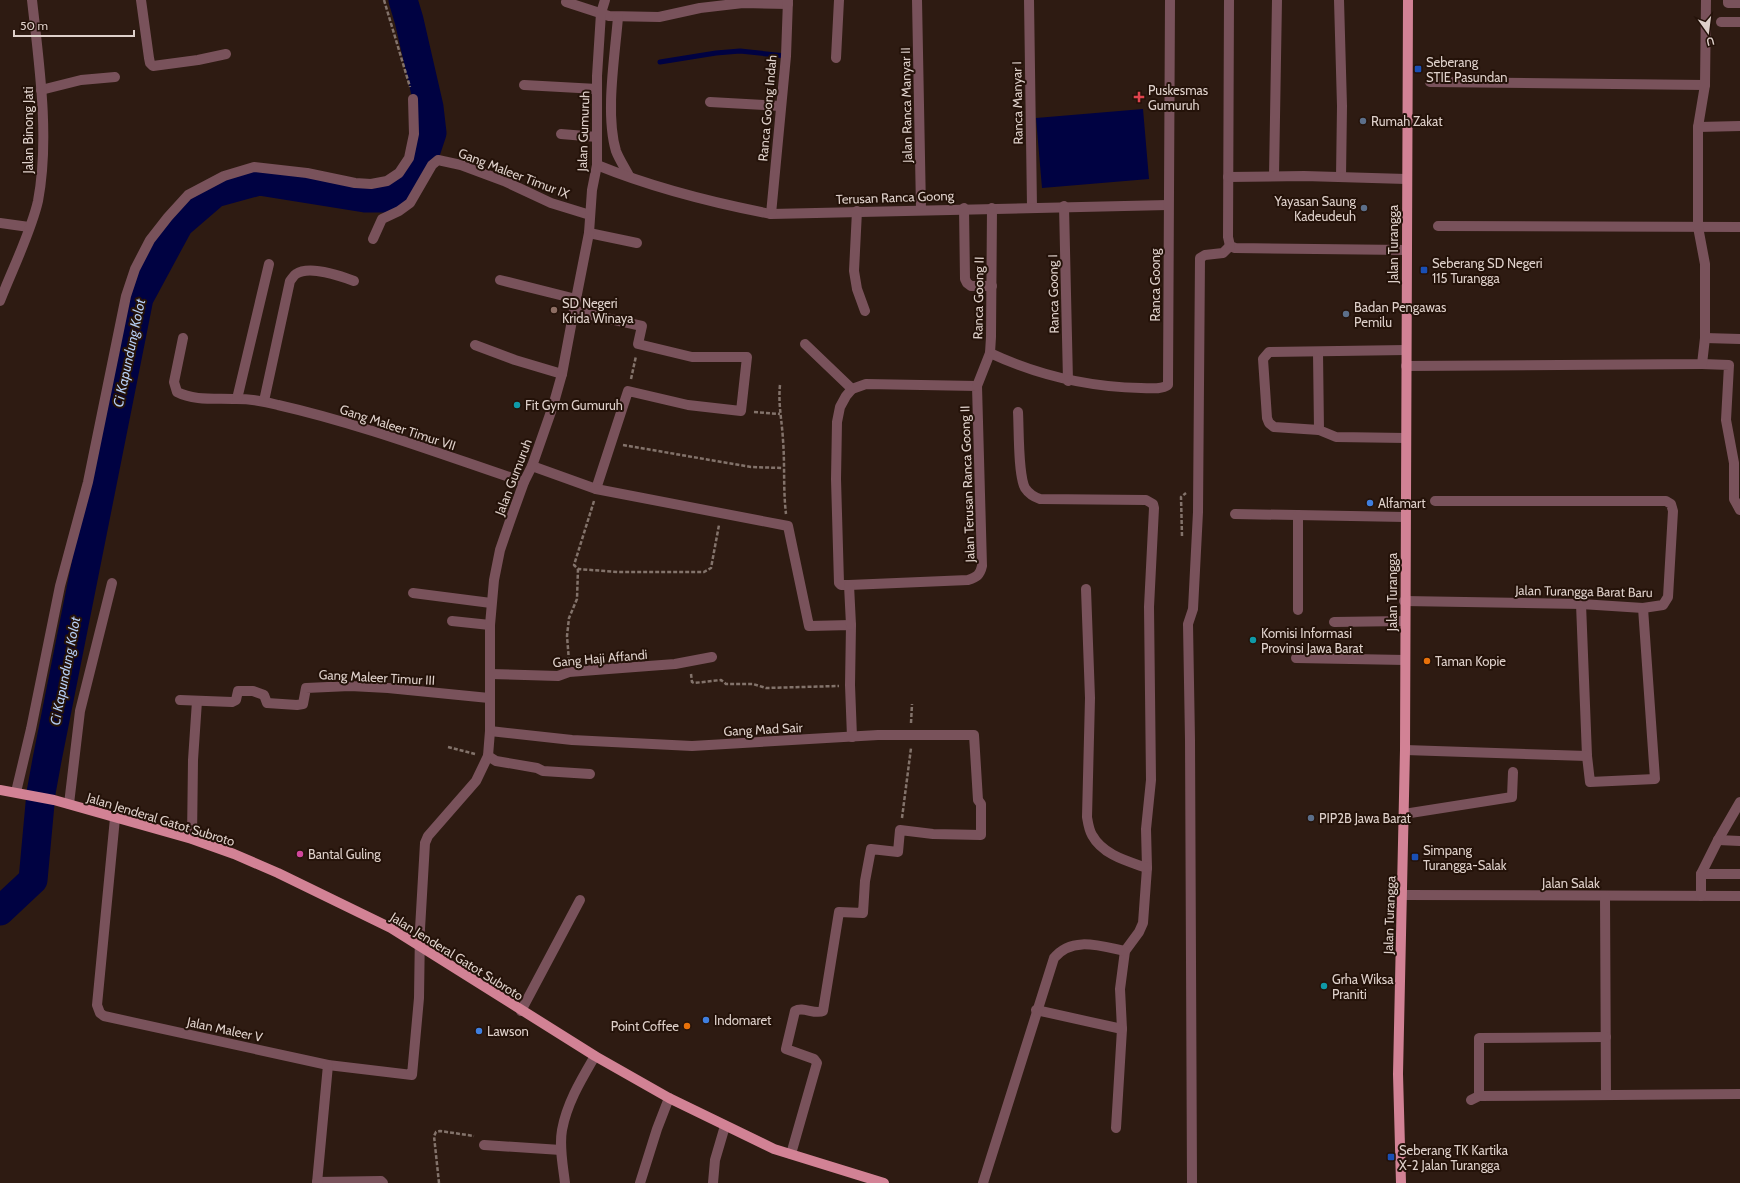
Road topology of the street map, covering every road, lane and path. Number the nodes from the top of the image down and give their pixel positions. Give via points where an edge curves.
1 (32, 0) edge
2 (141, 0) edge
3 (384, 0) edge
4 (605, 0) edge
5 (839, 0) edge
6 (917, 0) edge
7 (1029, 0) edge
8 (1170, 0) edge
9 (1229, 0) edge
10 (1277, 0) edge
11 (1339, 0) edge
12 (1408, 0) edge
13 (1706, 0) edge
14 (1728, 0) edge
15 (566, 2) dead end
16 (788, 2) edge
17 (1740, 3) edge
18 (601, 13) junction
19 (618, 16) junction
20 (1721, 22) dead end
21 (1740, 22) edge
22 (226, 54) dead end
23 (836, 58) dead end
24 (115, 77) dead end
25 (1430, 82) dead end
26 (524, 85) dead end
27 (1705, 85) junction
28 (597, 89) junction
29 (41, 90) junction
30 (413, 99) joint
31 (710, 102) dead end
32 (781, 106) junction
33 (1740, 126) edge
34 (1698, 127) junction
35 (561, 134) dead end
36 (597, 137) junction
37 (598, 165) junction
38 (629, 176) junction
39 (1274, 176) junction
40 (1228, 177) junction
41 (1341, 177) junction
42 (1406, 179) junction
43 (1168, 205) junction
44 (1032, 206) junction
45 (1064, 206) junction
46 (964, 208) junction
47 (992, 208) junction
48 (921, 209) junction
49 (590, 210) junction
50 (857, 211) junction
51 (771, 214) junction
52 (0, 224) edge
53 (1438, 226) dead end
54 (29, 227) junction
55 (1698, 227) junction
56 (1740, 227) edge
57 (589, 233) junction
58 (373, 239) dead end
59 (637, 243) dead end
60 (1230, 246) junction
61 (1406, 250) junction
62 (269, 264) dead end
63 (500, 280) dead end
64 (354, 281) dead end
65 (992, 286) junction
66 (576, 299) junction
67 (0, 300) edge
68 (574, 311) junction
69 (865, 311) dead end
70 (184, 338) dead end
71 (1705, 338) junction
72 (1740, 339) edge
73 (638, 344) junction
74 (805, 344) dead end
75 (475, 345) dead end
76 (1406, 350) junction
77 (990, 353) junction
78 (1318, 353) junction
79 (1702, 364) junction
80 (1406, 366) junction
81 (562, 374) junction
82 (1068, 381) junction
83 (780, 385) dead end
84 (977, 386) junction
85 (852, 389) junction
86 (628, 391) junction
87 (238, 399) junction
88 (264, 401) junction
89 (741, 411) junction
90 (1018, 412) dead end
91 (780, 414) junction
92 (1319, 430) junction
93 (1406, 438) junction
94 (610, 443) junction
95 (532, 466) junction
96 (783, 468) junction
97 (524, 482) junction
98 (596, 489) junction
99 (1737, 499) edge
100 (1435, 501) dead end
101 (1740, 510) edge
102 (721, 513) junction
103 (1235, 514) dead end
104 (1298, 515) junction
105 (1405, 517) junction
106 (788, 526) junction
107 (578, 569) junction
108 (112, 583) dead end
109 (848, 585) junction
110 (1086, 589) dead end
111 (413, 593) dead end
112 (1404, 601) junction
113 (491, 603) junction
114 (1581, 604) junction
115 (1643, 608) junction
116 (1298, 610) dead end
117 (452, 621) dead end
118 (1404, 621) junction
119 (1334, 622) dead end
120 (490, 625) junction
121 (851, 625) junction
122 (712, 657) dead end
123 (1296, 658) dead end
124 (1405, 660) junction
125 (690, 662) junction
126 (569, 672) junction
127 (490, 674) junction
128 (850, 685) junction
129 (490, 698) junction
130 (180, 700) dead end
131 (197, 701) junction
132 (912, 704) dead end
133 (490, 731) junction
134 (911, 735) junction
135 (852, 736) junction
136 (448, 748) dead end
137 (1405, 750) junction
138 (488, 756) junction
139 (1587, 756) junction
140 (1513, 772) dead end
141 (590, 774) dead end
142 (0, 790) edge
143 (19, 793) junction
144 (1740, 802) edge
145 (68, 804) junction
146 (1404, 814) junction
147 (115, 818) junction
148 (900, 830) junction
149 (192, 839) junction
150 (1718, 840) junction
151 (1740, 841) edge
152 (1147, 868) junction
153 (1701, 874) junction
154 (1740, 874) edge
155 (1402, 895) junction
156 (1605, 896) junction
157 (1701, 896) junction
158 (1740, 896) edge
159 (580, 900) dead end
160 (420, 946) junction
161 (1125, 951) junction
162 (1036, 1010) junction
163 (521, 1011) junction
164 (1122, 1029) junction
165 (1606, 1037) junction
166 (595, 1056) junction
167 (328, 1065) junction
168 (1740, 1094) edge
169 (1606, 1095) junction
170 (669, 1098) junction
171 (725, 1126) junction
172 (1116, 1128) dead end
173 (484, 1145) joint
174 (561, 1150) junction
175 (791, 1154) junction
176 (317, 1183) edge
177 (383, 1183) edge
178 (439, 1183) edge
179 (565, 1183) edge
180 (640, 1183) edge
181 (713, 1183) edge
182 (881, 1183) edge
183 (983, 1183) edge
184 (1192, 1183) edge
185 (1401, 1183) edge

1 - 29 street, Jalan Binong Jati
2 - 22 street via 149,58 153,66
3 - 30 path
4 - 18 street, Jalan Gumuruh
5 - 23 street
6 - 48 street, Jalan Ranca Manyar II
7 - 44 street, Ranca Manyar I
8 - 43 street, Ranca Goong
9 - 40 street
10 - 39 street
11 - 41 street
12 - 42 main road, Jalan Turangga
13 - 27 street
14 - 17 street via 1728,3
15 - 18 street, Ranca Goong Indah
16 - 19 street, Ranca Goong Indah via 743,3 700,8 659,17
16 - 32 street, Ranca Goong Indah
18 - 19 street, Ranca Goong Indah
18 - 28 street, Jalan Gumuruh
19 - 38 street via 612,97 613,135 616,153
20 - 21 street
24 - 29 street via 81,80
25 - 27 street
26 - 28 street
27 - 34 street
28 - 36 street, Jalan Gumuruh
29 - 54 street, Jalan Binong Jati via 42,173 38,201
30 - 143 street via 414,134 409,158 399,173 387,181 355,183 307,173 254,167 224,176 188,195 150,240 135,269 126,296 88,482 60,586
31 - 32 street
32 - 51 street, Ranca Goong Indah
33 - 34 street
34 - 55 street
35 - 36 street
36 - 37 street, Jalan Gumuruh
37 - 38 street, Terusan Ranca Goong
37 - 49 street, Jalan Gumuruh
38 - 51 street, Terusan Ranca Goong via 730,206
39 - 40 street
39 - 41 street
40 - 60 street
41 - 42 street
42 - 61 main road, Jalan Turangga
43 - 45 street, Terusan Ranca Goong
43 - 82 street, Ranca Goong via 1168,385 1162,388 1129,387
44 - 45 street, Terusan Ranca Goong
44 - 47 street, Terusan Ranca Goong
45 - 82 street, Ranca Goong I
46 - 47 street, Terusan Ranca Goong
46 - 48 street, Terusan Ranca Goong
46 - 65 street via 965,279 972,286
47 - 65 street, Ranca Goong II
48 - 50 street, Terusan Ranca Goong
49 - 57 street, Jalan Gumuruh
49 - 58 street, Gang Maleer Timur IX via 551,202 461,165 438,160 432,165 410,203 382,219
50 - 51 street, Terusan Ranca Goong
50 - 69 street via 854,270 857,289
52 - 54 street
53 - 55 street
54 - 67 street, Jalan Binong Jati
55 - 56 street
55 - 71 street via 1705,264
57 - 59 street
57 - 66 street, Jalan Gumuruh
60 - 61 street
60 - 184 street via 1223,253 1200,258 1198,512 1193,609 1188,624
61 - 76 main road, Jalan Turangga
62 - 87 street
63 - 66 street
64 - 88 street via 332,273 307,271 297,273 290,281
65 - 77 street, Ranca Goong II
66 - 68 street, Jalan Gumuruh
68 - 73 street via 642,326
68 - 81 street, Jalan Gumuruh
70 - 87 street, Gang Maleer Timur VII via 174,382 177,392 187,397
71 - 72 street
71 - 79 street
73 - 86 path
73 - 89 street via 692,357 747,358
74 - 85 street
75 - 81 street
76 - 78 street
76 - 80 main road, Jalan Turangga
77 - 82 street, Ranca Goong via 1006,361
77 - 84 street, Ranca Goong II
78 - 92 street
78 - 92 street via 1269,352 1263,359 1269,423 1274,427
79 - 80 street
79 - 99 street via 1729,365 1726,420
80 - 93 main road, Jalan Turangga
81 - 95 street, Jalan Gumuruh
83 - 91 path
84 - 85 street, Jalan Terusan Ranca Goong II via 866,384
84 - 109 street, Jalan Terusan Ranca Goong II via 981,573 968,580
85 - 109 street via 840,407 837,422 838,580 841,585
86 - 89 street via 688,405
86 - 94 street
87 - 88 street, Gang Maleer Timur VII
88 - 97 street, Gang Maleer Timur VII via 405,442
89 - 91 path
90 - 152 street via 1022,473 1024,485 1030,494 1040,499 1146,500 1153,504 1155,518 1149,607 1151,780 1146,829
91 - 96 path
92 - 93 street via 1336,437
93 - 105 main road, Jalan Turangga
94 - 96 path via 751,467
94 - 98 street
95 - 97 street, Jalan Gumuruh
95 - 98 street
96 - 106 path
97 - 113 street, Jalan Gumuruh via 500,550
98 - 102 street
98 - 107 path via 587,529 574,565
99 - 101 street
100 - 115 street, Jalan Turangga Barat Baru via 1666,501 1671,504 1673,510 1668,597 1662,605
102 - 106 street
102 - 107 path via 708,571 618,572
103 - 104 street
104 - 105 street
104 - 116 street
105 - 112 main road, Jalan Turangga
106 - 121 street via 809,626
107 - 126 path via 577,599 569,618 567,636
108 - 145 street via 80,711
109 - 121 street
110 - 152 street via 1090,698 1087,817 1092,835 1102,847 1119,858
111 - 113 street
112 - 114 street, Jalan Turangga Barat Baru
112 - 118 main road, Jalan Turangga
113 - 120 street, Jalan Gumuruh
114 - 115 street, Jalan Turangga Barat Baru
114 - 139 street
115 - 139 street via 1655,779 1590,782
117 - 120 street
118 - 119 street
118 - 124 main road, Jalan Turangga
120 - 127 street, Jalan Gumuruh
121 - 128 street
122 - 125 street, Gang Haji Affandi
123 - 124 street
124 - 137 main road, Jalan Turangga
125 - 126 street, Gang Haji Affandi
125 - 128 path via 694,683 721,680 726,684 753,684 766,688
126 - 127 street, Gang Haji Affandi via 558,676
127 - 129 street, Jalan Gumuruh
128 - 135 street
129 - 131 street, Gang Maleer Timur III via 388,688 318,686 306,688 301,705 267,704 264,695 238,691 236,700 232,702
129 - 133 street, Jalan Gumuruh
130 - 131 street, Gang Maleer Timur III
131 - 149 street
132 - 134 path
133 - 135 street, Gang Mad Sair via 572,740 692,746
133 - 138 street, Jalan Gumuruh
134 - 135 street, Gang Mad Sair
134 - 148 path via 910,762
134 - 148 street, Gang Mad Sair via 974,735 982,835
136 - 138 path
137 - 139 street
137 - 146 main road, Jalan Turangga
138 - 141 street via 496,761 543,771
138 - 160 street, Jalan Gumuruh via 476,781 428,836 425,844
140 - 146 street via 1512,797
142 - 143 main road, Jalan Jenderal Gatot Subroto
143 - 145 main road, Jalan Jenderal Gatot Subroto
144 - 150 street
145 - 147 main road, Jalan Jenderal Gatot Subroto
146 - 155 main road, Jalan Turangga
147 - 149 main road, Jalan Jenderal Gatot Subroto
147 - 167 street, Jalan Maleer V via 97,1005 100,1013 104,1016
148 - 175 street via 898,852 871,849 863,913 840,912 823,1011 796,1011 786,1049 817,1060 817,1063
149 - 160 main road, Jalan Jenderal Gatot Subroto via 278,873 390,928
150 - 151 street
150 - 153 street
152 - 161 street via 1143,922
153 - 154 street
153 - 157 street
155 - 156 street, Jalan Salak
155 - 185 main road, Jalan Turangga via 1398,1074
156 - 157 street, Jalan Salak
156 - 165 street
157 - 158 street, Jalan Salak
159 - 163 street
160 - 163 main road, Jalan Jenderal Gatot Subroto
160 - 167 street, Jalan Maleer V via 413,1074 410,1076
161 - 162 street via 1087,944 1060,949 1050,965
161 - 164 street via 1120,990
162 - 164 street
162 - 183 street
163 - 166 main road, Jalan Jenderal Gatot Subroto
164 - 172 street
165 - 169 street
165 - 169 street via 1479,1038 1475,1098
166 - 170 main road, Jalan Jenderal Gatot Subroto
166 - 174 street via 569,1105 562,1131
167 - 176 street
168 - 169 street
170 - 171 main road, Jalan Jenderal Gatot Subroto
170 - 180 street
171 - 175 main road, Jalan Jenderal Gatot Subroto
171 - 181 street via 715,1160
173 - 174 street
173 - 178 path via 480,1137 436,1132 434,1136
174 - 179 street
175 - 182 main road, Jalan Jenderal Gatot Subroto
176 - 177 street

